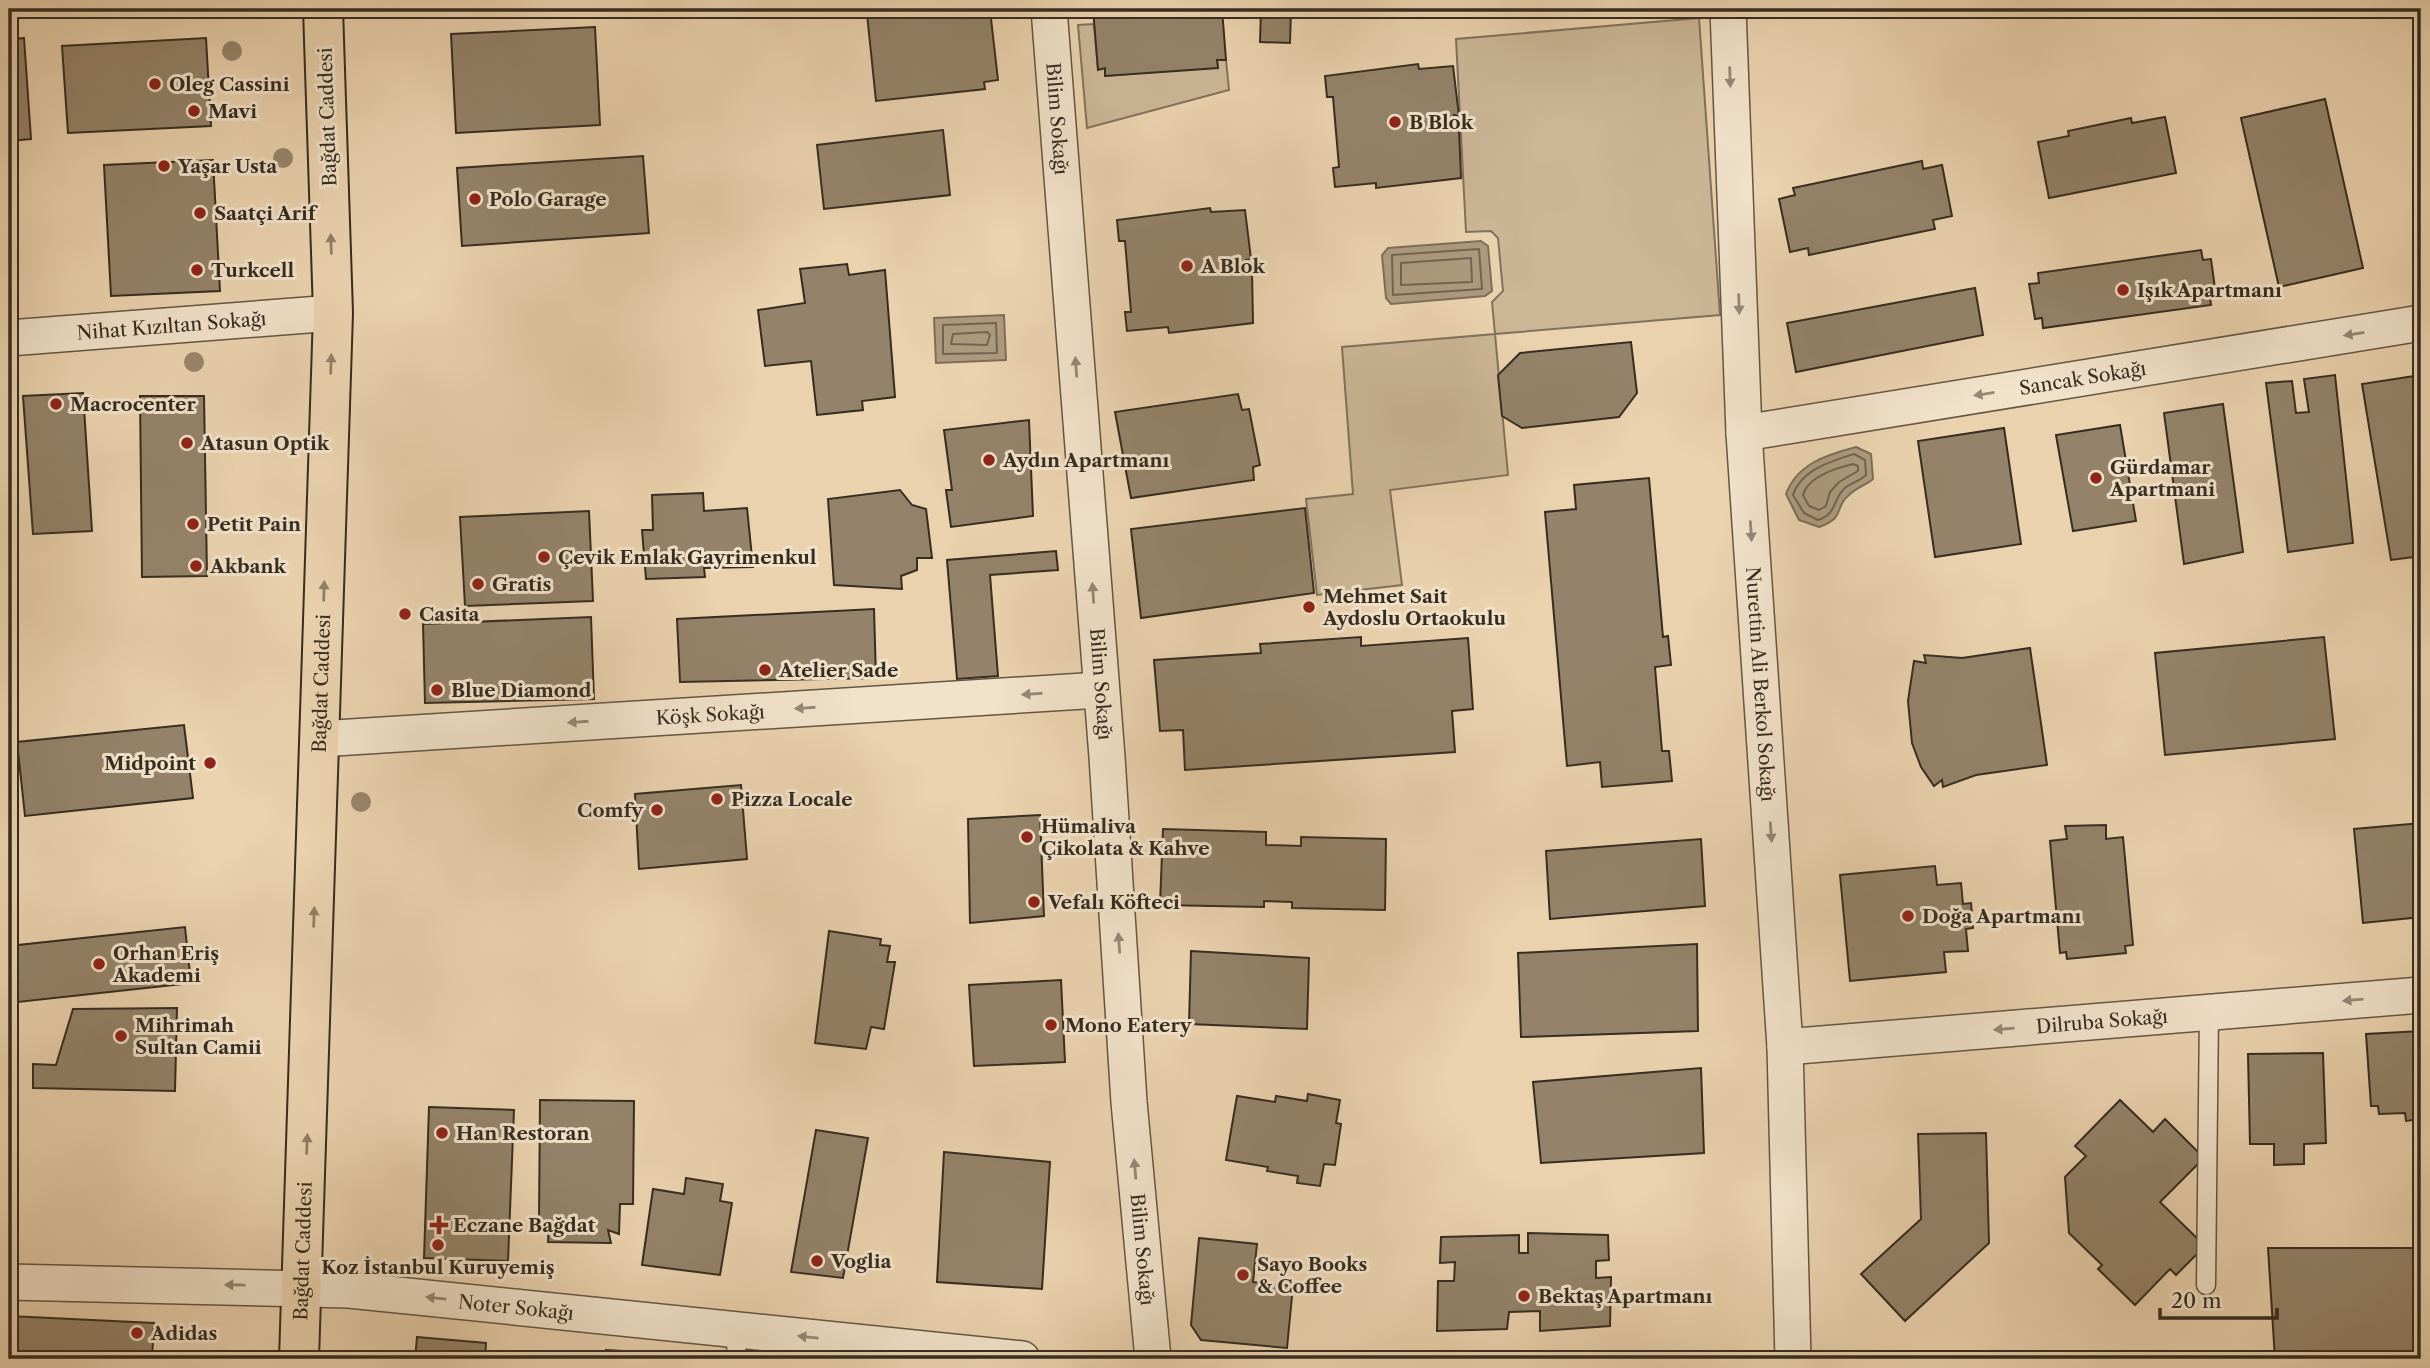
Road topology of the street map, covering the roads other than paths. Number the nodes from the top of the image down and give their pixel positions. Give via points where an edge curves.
1 (323, 9) edge
2 (1049, 9) edge
3 (1728, 9) edge
4 (333, 313) junction
5 (2421, 323) edge
6 (9, 338) edge
7 (1744, 433) junction
8 (1100, 690) junction
9 (318, 739) junction
10 (2421, 995) edge
11 (2209, 1012) junction
12 (1785, 1047) junction
13 (9, 1282) edge
14 (2206, 1285) dead end
15 (303, 1287) junction
16 (736, 1344) edge
17 (299, 1359) edge
18 (1022, 1359) edge
19 (1153, 1359) edge
20 (1793, 1359) edge

4 -> 1 main road, Bağdat Caddesi
8 -> 2 street, Bilim Sokağı
3 -> 7 street, Nurettin Ali Berkol Sokağı
4 - 6 street, Nihat Kızıltan Sokağı
9 -> 4 main road, Bağdat Caddesi
5 -> 7 street, Sancak Sokağı
7 -> 12 street, Nurettin Ali Berkol Sokağı
8 -> 9 street, Köşk Sokağı
19 -> 8 street, Bilim Sokağı via 1129,1102
15 -> 9 main road, Bağdat Caddesi
10 -> 11 street, Dilruba Sokağı
11 -> 12 street, Dilruba Sokağı
11 - 14 lane
12 - 20 street, Nurettin Ali Berkol Sokağı
15 -> 13 street, Noter Sokağı
16 -> 15 street, Noter Sokağı
15 - 17 main road, Bağdat Caddesi
18 -> 16 street, Noter Sokağı

